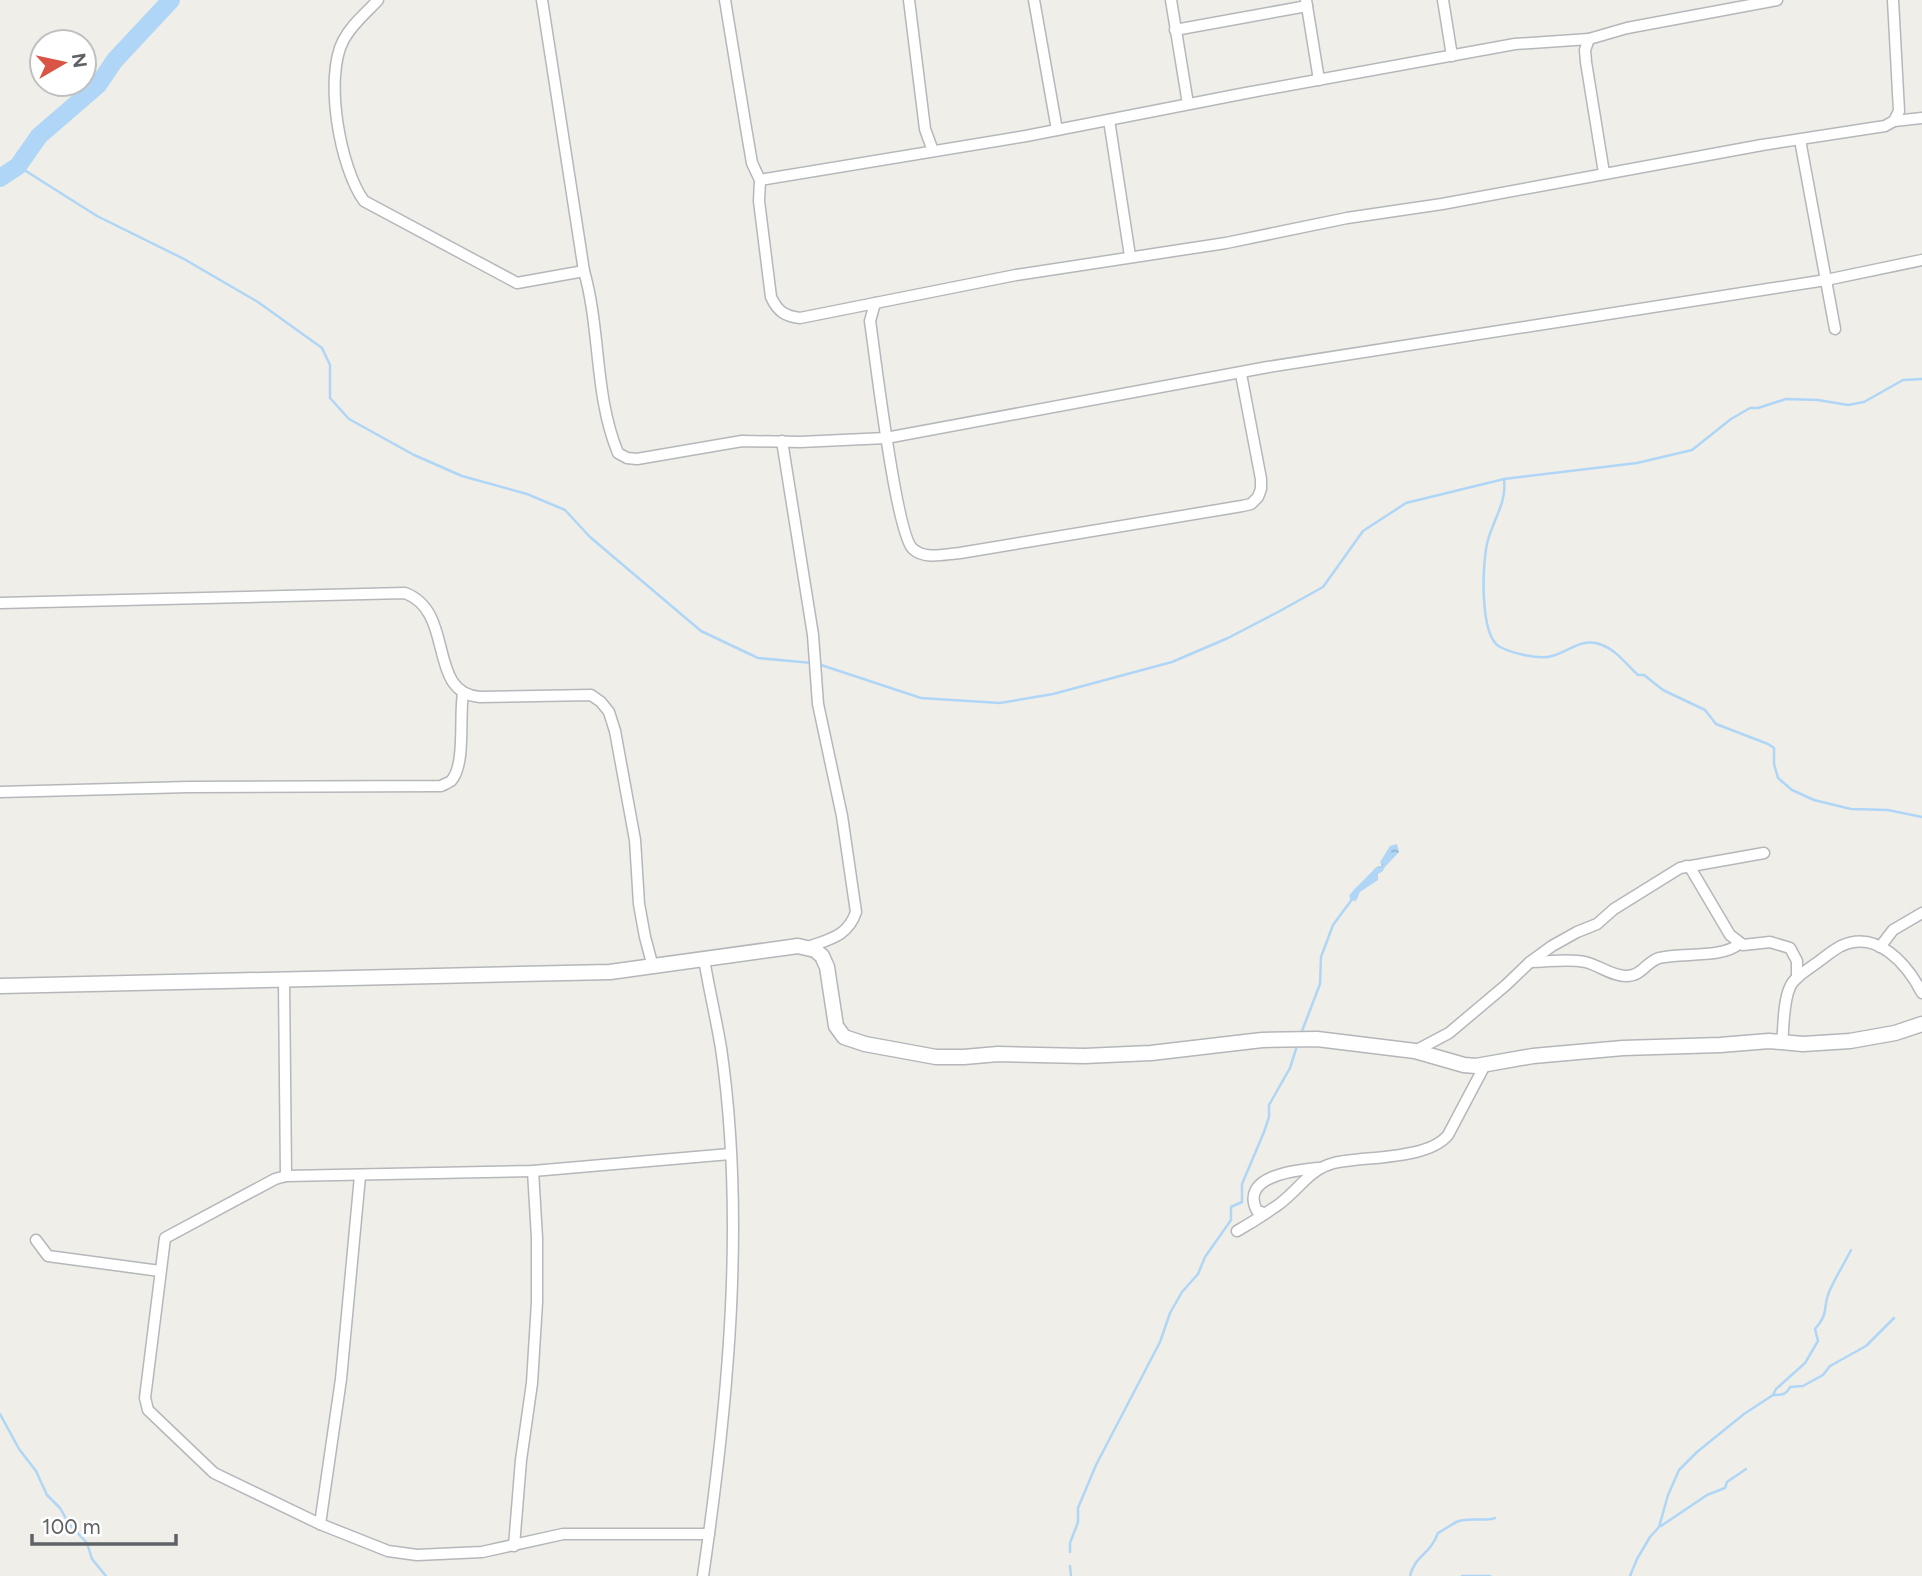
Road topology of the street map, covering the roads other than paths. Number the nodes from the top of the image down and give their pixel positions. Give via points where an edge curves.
1 (378, 0) edge
2 (542, 0) edge
3 (725, 0) edge
4 (909, 0) edge
5 (1034, 0) edge
6 (1171, 0) edge
7 (1443, 0) edge
8 (1777, 0) edge
9 (1893, 0) edge
10 (1307, 3) edge
11 (1175, 30) junction
12 (1589, 39) junction
13 (1452, 56) junction
14 (1319, 80) junction
15 (1188, 104) junction
16 (1922, 118) edge
17 (1109, 120) junction
18 (1894, 121) junction
19 (1057, 131) junction
20 (1800, 140) junction
21 (933, 151) junction
22 (1604, 173) junction
23 (760, 180) junction
24 (1130, 257) junction
25 (1922, 260) edge
26 (584, 271) junction
27 (1826, 280) junction
28 (874, 303) junction
29 (1835, 329) dead end
30 (1241, 374) junction
31 (886, 438) junction
32 (782, 441) junction
33 (0, 603) edge
34 (463, 694) junction
35 (0, 792) edge
36 (1764, 853) dead end
37 (1686, 866) junction
38 (1922, 913) edge
39 (1739, 944) junction
40 (808, 947) junction
41 (1880, 947) junction
42 (704, 959) junction
43 (1530, 962) junction
44 (653, 967) junction
45 (1797, 978) junction
46 (284, 981) junction
47 (0, 986) edge
48 (1922, 993) edge
49 (1922, 1024) edge
50 (1782, 1042) junction
51 (1415, 1051) junction
52 (1485, 1065) junction
53 (730, 1154) junction
54 (1320, 1168) junction
55 (533, 1171) junction
56 (286, 1176) junction
57 (360, 1176) junction
58 (1265, 1213) junction
59 (1237, 1231) dead end
60 (36, 1240) dead end
61 (160, 1271) junction
62 (320, 1524) junction
63 (709, 1534) junction
64 (514, 1546) junction
65 (703, 1576) edge

1 - 26 street via 349,31 333,75 346,159 353,186 364,201 517,283
2 - 26 street
3 - 23 street via 752,163
4 - 21 street via 925,129
5 - 19 street
6 - 11 street
7 - 13 street
8 - 12 street
9 - 18 street via 1899,92
10 - 11 street
10 - 14 street
11 - 15 street
12 - 13 street via 1514,44
12 - 22 street via 1586,62
13 - 14 street
14 - 15 street
15 - 17 street
16 - 18 street
17 - 19 street
17 - 24 street
18 - 20 street
19 - 21 street
20 - 22 street
20 - 27 street
21 - 23 street
22 - 24 street
23 - 28 street via 759,201 776,309 800,318
24 - 28 street
25 - 27 street
26 - 32 street via 602,400 618,453 648,458 743,441
27 - 29 street
27 - 30 street
28 - 31 street via 870,321
30 - 31 street
30 - 31 street via 1261,489 1251,503 1205,514 960,553 920,554 910,547 903,532
31 - 32 street
32 - 40 street via 813,635 818,704 856,912 852,925 842,934
33 - 34 street via 405,593 428,611 447,672
34 - 35 street via 458,768 451,781 441,786
34 - 44 street via 591,695 609,712 632,817 639,904
36 - 37 street
37 - 39 street
37 - 43 street
38 - 41 street via 1893,930
39 - 43 street via 1657,959 1630,976 1587,962
39 - 45 street via 1770,942 1790,948 1797,961
40 - 42 street
40 - 51 street via 822,956 827,967 836,1026 844,1037 936,1057 1151,1053 1303,1039
41 - 45 street via 1852,942
41 - 48 street via 1912,973
42 - 44 street
42 - 53 street via 721,1048
43 - 51 street via 1449,1033
44 - 46 street
45 - 50 street via 1790,987
46 - 47 street
46 - 56 street
49 - 50 street via 1850,1041
50 - 52 street via 1623,1048
51 - 52 street via 1464,1065
52 - 54 street via 1439,1144
53 - 55 street
53 - 63 street via 732,1242 724,1408
54 - 58 street
54 - 58 street via 1282,1173 1260,1186 1253,1203 1257,1211
55 - 57 street
55 - 64 street via 537,1302
56 - 57 street
56 - 61 street via 169,1234
57 - 62 street via 341,1379
58 - 59 street
60 - 61 street via 48,1256
61 - 62 street via 145,1398 148,1410 214,1473
62 - 64 street via 388,1551 417,1555
63 - 64 street via 562,1534
63 - 65 street

